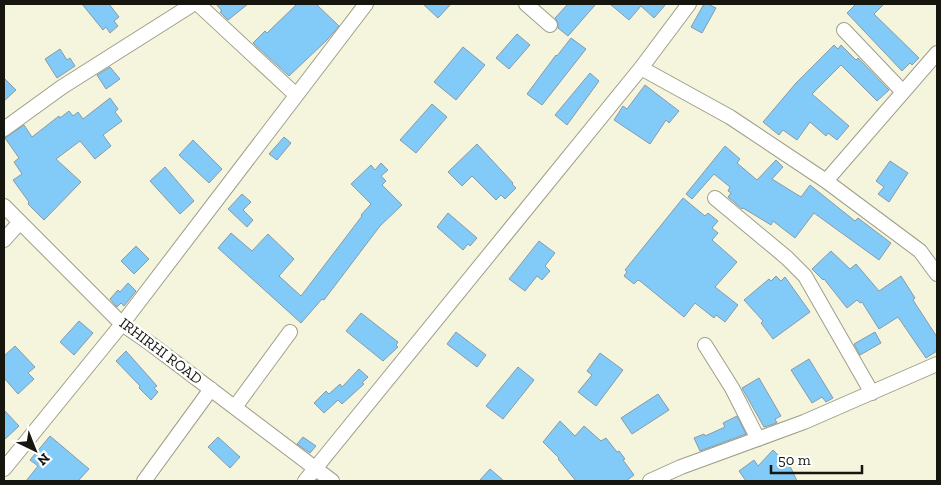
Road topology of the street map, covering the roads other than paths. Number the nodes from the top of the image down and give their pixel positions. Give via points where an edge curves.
1 (190, 4) edge
2 (198, 4) edge
3 (366, 4) edge
4 (526, 4) edge
5 (689, 4) edge
6 (550, 25) dead end
7 (844, 30) dead end
8 (937, 53) edge
9 (642, 68) junction
10 (903, 92) junction
11 (296, 95) junction
12 (4, 129) edge
13 (826, 181) junction
14 (715, 198) dead end
15 (4, 206) edge
16 (20, 222) junction
17 (4, 240) edge
18 (937, 274) edge
19 (122, 324) junction
20 (290, 332) dead end
21 (705, 346) dead end
22 (937, 364) edge
23 (210, 389) junction
24 (872, 392) junction
25 (235, 407) junction
26 (758, 439) junction
27 (316, 468) junction
28 (4, 469) edge
29 (144, 481) edge
30 (306, 481) edge
31 (332, 481) edge
32 (650, 481) edge

1 - 12 street via 62,87
2 - 11 street
3 - 11 street
4 - 6 street
5 - 9 street
7 - 10 street
8 - 10 street
9 - 13 street via 730,117
9 - 27 street
10 - 13 street
11 - 19 street
13 - 18 street via 920,251
14 - 24 street via 805,276
15 - 16 street, IRHIRHI ROAD
16 - 17 street
16 - 19 street, IRHIRHI ROAD
19 - 23 street, IRHIRHI ROAD
19 - 28 street
20 - 25 street
21 - 26 street via 732,388
22 - 24 street
23 - 25 street, IRHIRHI ROAD
23 - 29 street
24 - 26 street
25 - 27 street, IRHIRHI ROAD
26 - 32 street
27 - 30 street
27 - 31 street, IRHIRHI ROAD

